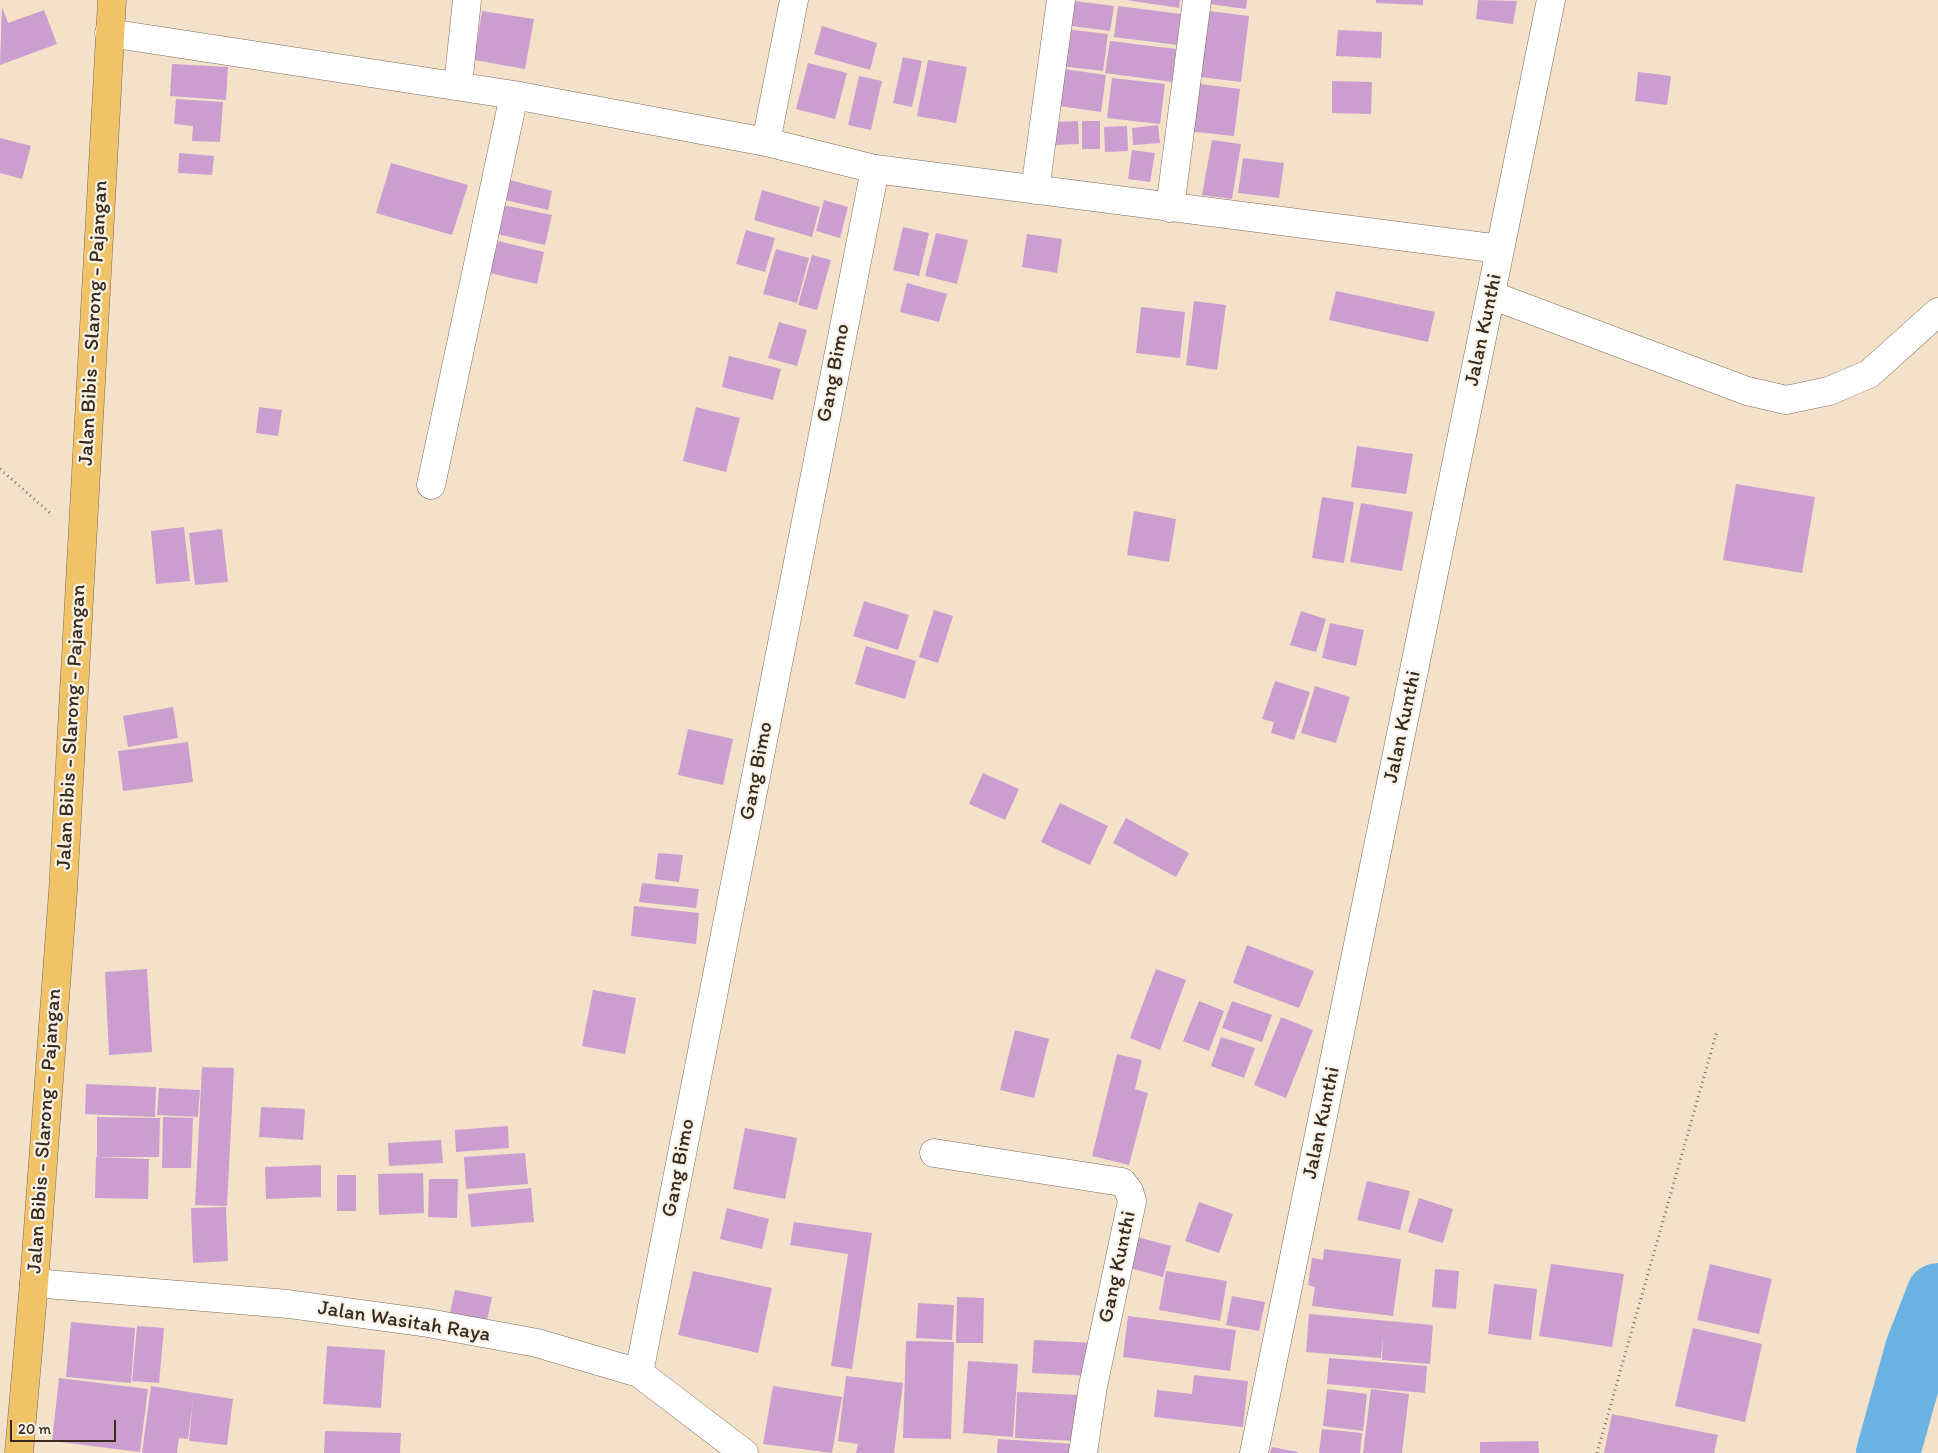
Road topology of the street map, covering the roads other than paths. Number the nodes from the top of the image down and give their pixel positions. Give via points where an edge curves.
1 (112, 0) edge
2 (467, 0) edge
3 (794, 0) edge
4 (1061, 0) edge
5 (1196, 0) edge
6 (1551, 0) edge
7 (109, 33) junction
8 (458, 86) junction
9 (514, 95) junction
10 (766, 142) junction
11 (874, 169) junction
12 (1035, 190) junction
13 (1170, 208) junction
14 (1500, 249) junction
15 (1491, 294) junction
16 (1938, 312) edge
17 (431, 486) dead end
18 (934, 1153) dead end
19 (34, 1283) junction
20 (639, 1373) junction
21 (19, 1453) edge
22 (744, 1453) edge
23 (1083, 1453) edge
24 (1254, 1453) edge

1 - 7 main road, Jalan Bibis - Slarong - Pajangan
2 - 8 street
3 - 10 street
4 - 12 street
5 - 13 street
6 - 14 street, Jalan Kunthi
7 - 8 street
7 - 19 main road, Jalan Bibis - Slarong - Pajangan via 63,891
8 - 9 street
9 - 10 street
9 - 17 street
10 - 11 street
11 - 12 street
11 - 20 street, Gang Bimo
12 - 13 street
13 - 14 street
14 - 15 street, Jalan Kunthi
15 - 16 street via 1747,391 1786,400 1829,391 1869,374
15 - 24 street, Jalan Kunthi
18 - 23 street, Gang Kunthi via 1122,1182 1129,1191 1132,1201 1093,1386
19 - 20 street, Jalan Wasitah Raya via 288,1304 428,1323 537,1343
19 - 21 main road, Jalan Bibis - Slarong - Pajangan
20 - 22 street, Jalan Wasitah Raya

